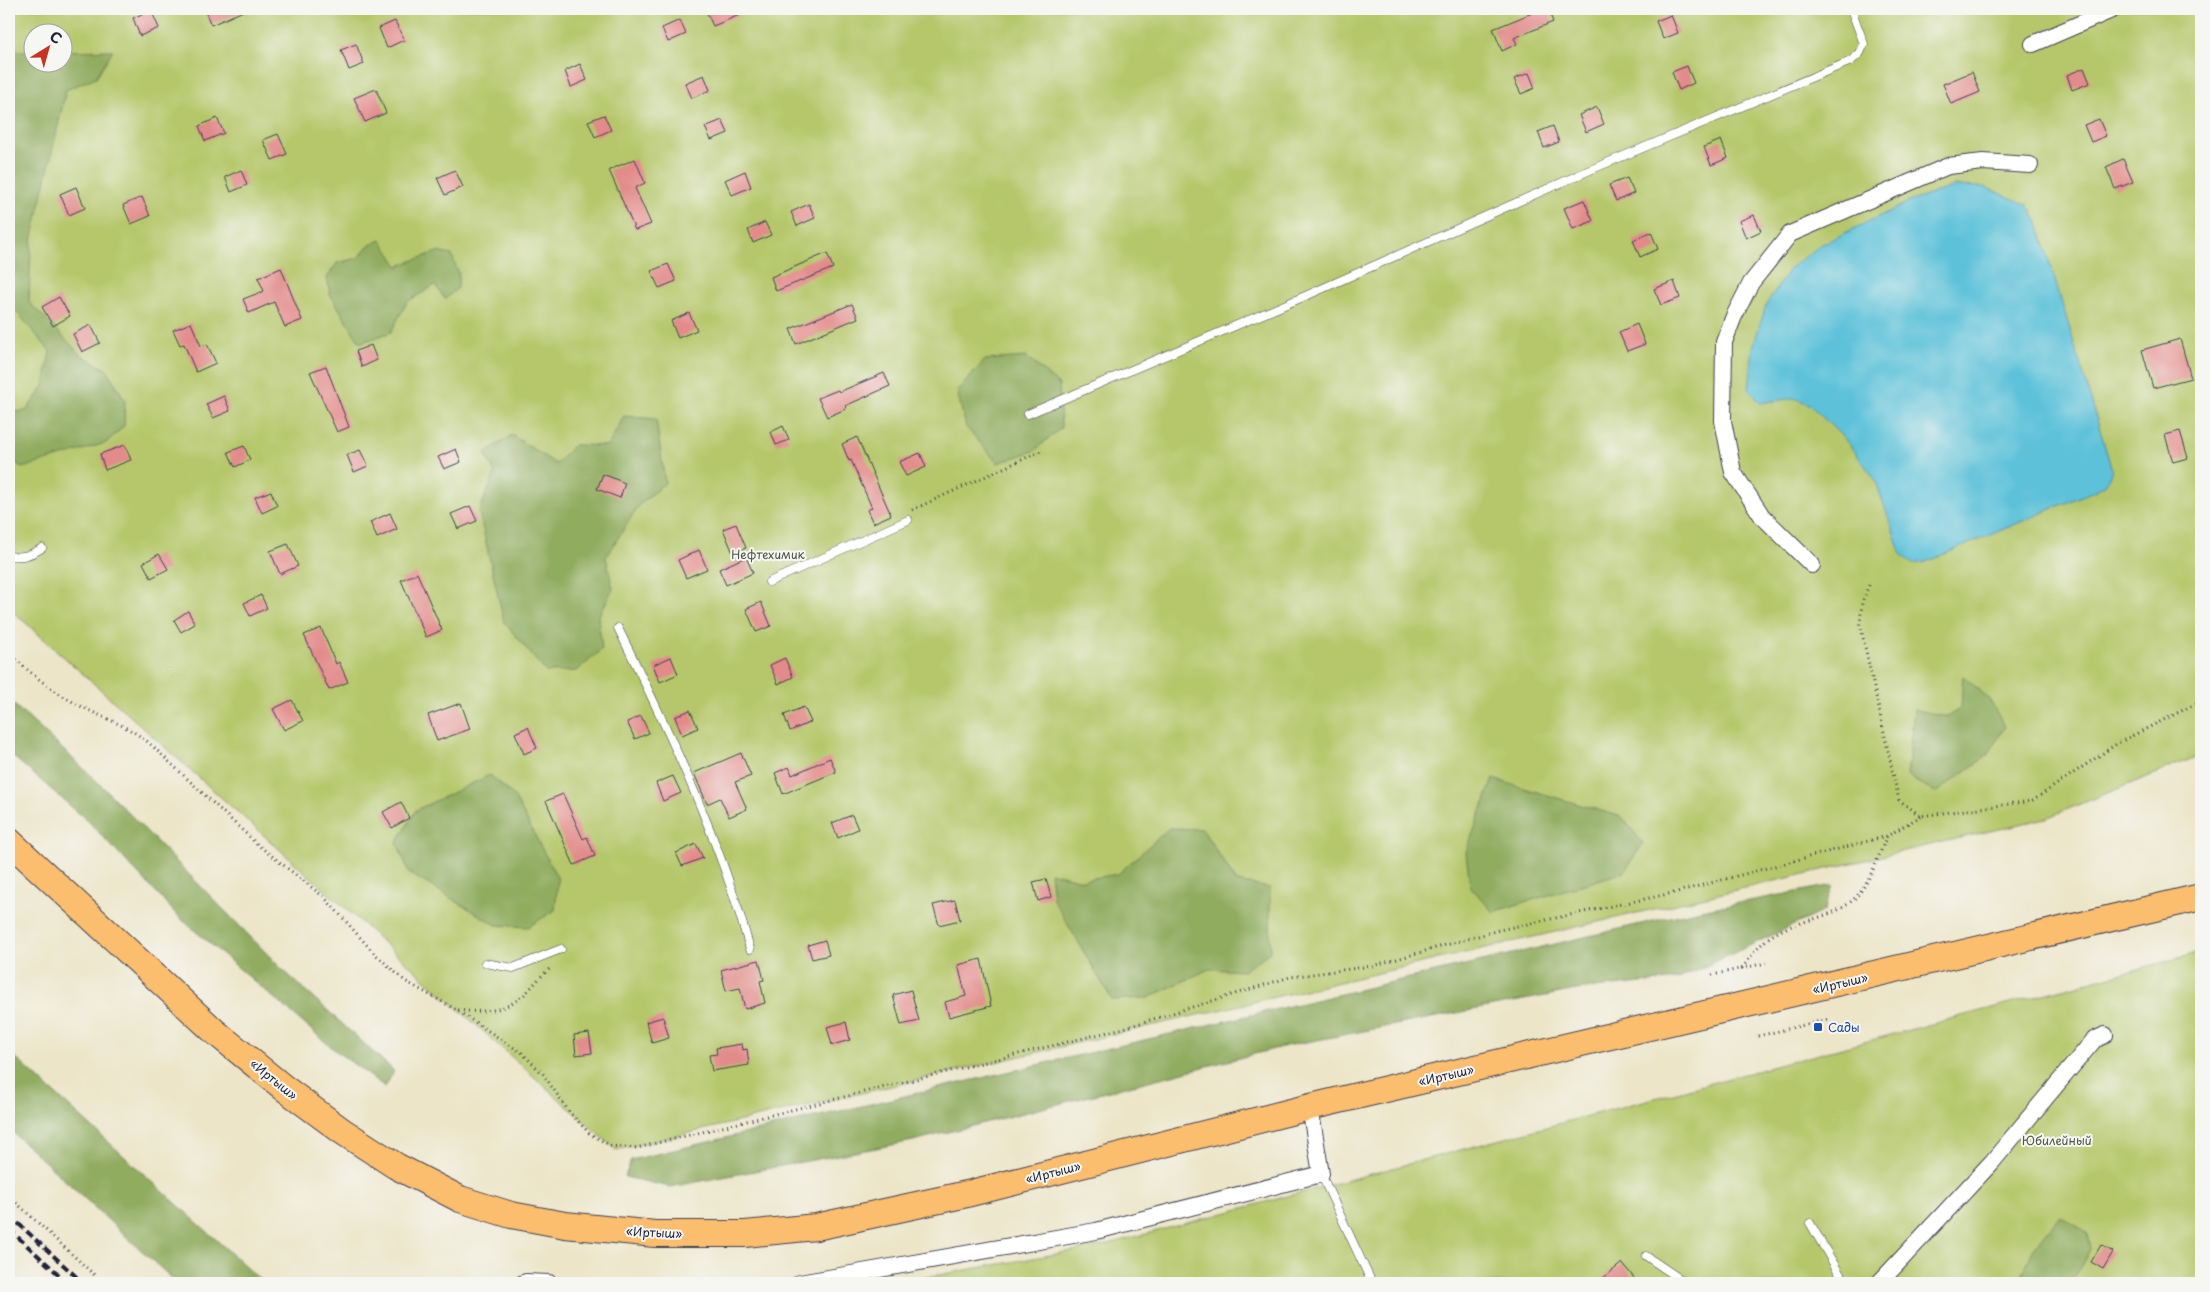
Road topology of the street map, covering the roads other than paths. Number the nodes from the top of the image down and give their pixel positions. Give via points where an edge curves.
1 (1851, 9) edge
2 (2114, 9) edge
3 (2033, 44) dead end
4 (2030, 164) dead end
5 (1028, 414) dead end
6 (907, 516) road end
7 (42, 548) dead end
8 (9, 556) edge
9 (1812, 565) dead end
10 (768, 582) dead end
11 (618, 628) dead end
12 (9, 841) edge
13 (2201, 897) edge
14 (560, 949) dead end
15 (750, 949) dead end
16 (485, 963) dead end
17 (2106, 1035) dead end
18 (1310, 1107) junction
19 (1321, 1174) junction
20 (1810, 1223) dead end
21 (1646, 1256) dead end
22 (523, 1283) edge
23 (549, 1283) edge
24 (800, 1283) edge
25 (1372, 1283) edge
26 (1686, 1283) edge
27 (1845, 1283) edge
28 (1879, 1283) edge

1 - 5 lane via 1864,44 1851,61 1590,170
2 - 3 street
4 - 9 street via 1982,162 1948,166 1790,234 1751,283 1724,342 1723,421 1733,472 1762,516
6 - 10 lane
7 - 8 lane via 31,555
11 - 15 lane via 679,754 737,903
12 - 18 main road, «Иртыш» via 214,1031 284,1088 396,1166 460,1199 511,1215 565,1225 655,1234 745,1234 816,1227 967,1194
13 - 18 main road, «Иртыш»
14 - 16 lane via 513,968
17 - 28 street via 2094,1040 1992,1162
18 - 19 street
19 - 24 street via 1096,1231
19 - 25 lane
20 - 27 lane
21 - 26 lane
22 - 23 street

